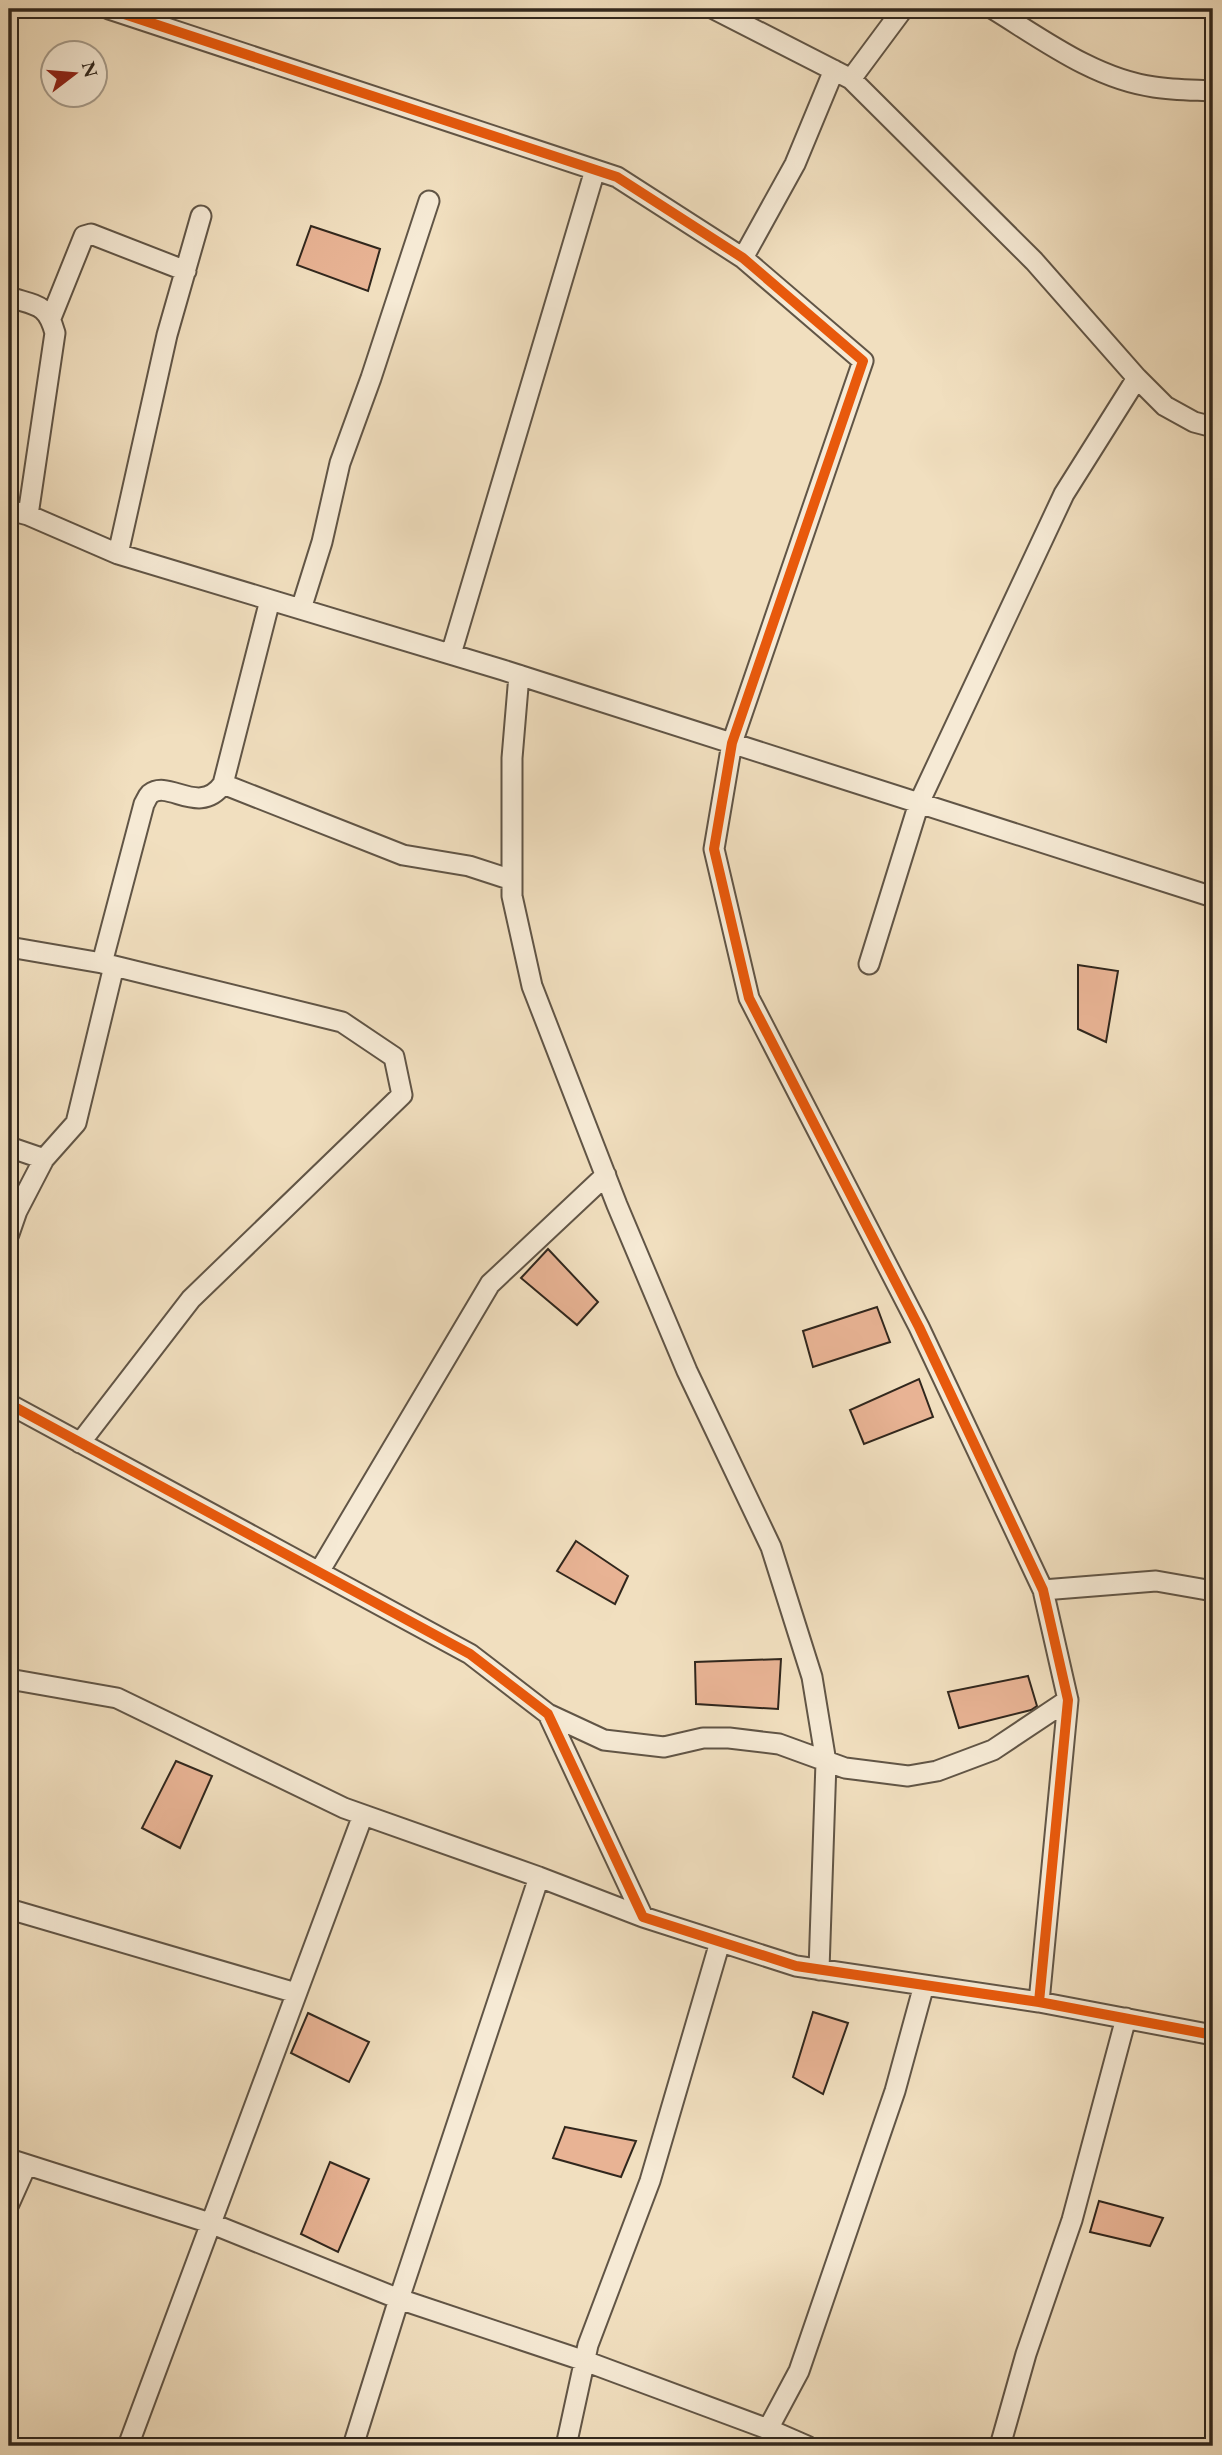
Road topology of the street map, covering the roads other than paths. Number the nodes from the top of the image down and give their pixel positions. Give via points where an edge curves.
1 (109, 9) edge
2 (714, 9) edge
3 (903, 9) edge
4 (993, 9) edge
5 (843, 74) junction
6 (1213, 91) edge
7 (595, 170) junction
8 (429, 201) dead end
9 (201, 216) dead end
10 (743, 258) junction
11 (186, 271) junction
12 (9, 297) edge
13 (51, 318) junction
14 (1137, 378) junction
15 (1213, 427) edge
16 (18, 513) edge
17 (118, 554) junction
18 (270, 600) junction
19 (301, 609) junction
20 (451, 654) junction
21 (519, 675) junction
22 (732, 743) junction
23 (223, 784) junction
24 (919, 803) junction
25 (512, 880) junction
26 (1213, 897) edge
27 (9, 947) edge
28 (108, 964) junction
29 (869, 964) dead end
30 (9, 1147) edge
31 (44, 1159) junction
32 (606, 1175) junction
33 (9, 1234) edge
34 (9, 1404) edge
35 (80, 1443) junction
36 (319, 1572) junction
37 (1043, 1590) junction
38 (1213, 1591) edge
39 (9, 1679) edge
40 (1068, 1700) junction
41 (548, 1714) junction
42 (826, 1762) junction
43 (363, 1815) junction
44 (539, 1877) junction
45 (9, 1909) edge
46 (643, 1917) junction
47 (720, 1942) junction
48 (819, 1970) junction
49 (924, 1985) junction
50 (296, 1993) junction
51 (1039, 2002) junction
52 (1126, 2018) junction
53 (1213, 2035) edge
54 (17, 2163) edge
55 (9, 2204) edge
56 (210, 2223) junction
57 (399, 2299) junction
58 (585, 2361) junction
59 (768, 2429) junction
60 (128, 2446) edge
61 (353, 2446) edge
62 (566, 2446) edge
63 (807, 2446) edge
64 (1000, 2446) edge

1 - 7 street
2 - 5 street
3 - 5 street
4 - 6 street via 1103,71 1152,87
5 - 10 street
5 - 14 street via 1034,261
7 - 10 street via 617,177
7 - 20 street
8 - 19 street via 340,463 323,542
9 - 11 street
10 - 22 street via 863,361
11 - 13 street via 91,234 84,236
11 - 17 street via 167,335
12 - 13 street via 44,308
13 - 16 street via 55,333
14 - 15 street via 1165,406
14 - 24 street via 1065,494
16 - 17 street
17 - 18 street
18 - 19 street
18 - 23 street
19 - 20 street
20 - 21 street
21 - 22 street
21 - 25 street via 512,758
22 - 24 street
22 - 37 street via 714,849 749,998 919,1327
23 - 25 street via 403,855 469,866
23 - 28 street via 215,795 200,799 159,791 150,794
24 - 26 street
24 - 29 street
25 - 32 street via 532,986
27 - 28 street
28 - 31 street via 76,1123
28 - 35 street via 342,1022 394,1058 402,1095 191,1299
30 - 31 street
31 - 33 street
32 - 36 street via 490,1284
32 - 42 street via 687,1371 772,1547 812,1677
34 - 35 street
35 - 36 street
36 - 41 street via 470,1654
37 - 38 street via 1156,1581
37 - 40 street
39 - 43 street via 117,1699
40 - 42 street via 993,1750 937,1770 908,1776
40 - 51 street
41 - 42 street via 615,1742 663,1747 703,1738 729,1738 779,1744
41 - 46 street
42 - 48 street
43 - 44 street
43 - 50 street
44 - 46 street
44 - 57 street
45 - 50 street
46 - 47 street
47 - 48 street
47 - 58 street via 650,2181
48 - 49 street
49 - 51 street
49 - 59 street via 895,2091 804,2360
50 - 56 street
51 - 52 street
52 - 53 street
52 - 64 street via 1072,2220
54 - 55 street
54 - 56 street
56 - 57 street
56 - 60 street
57 - 58 street
57 - 61 street
58 - 59 street
58 - 62 street
59 - 63 street

